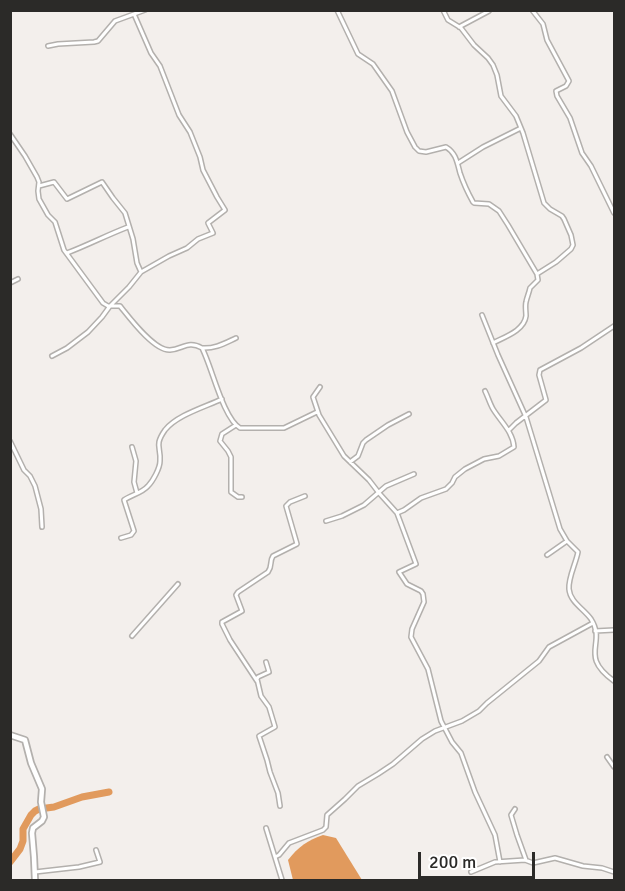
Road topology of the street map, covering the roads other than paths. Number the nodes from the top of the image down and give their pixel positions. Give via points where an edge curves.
1 (144, 10) edge
2 (337, 10) edge
3 (443, 10) edge
4 (532, 10) edge
5 (489, 11) edge
6 (134, 14) junction
7 (459, 27) junction
8 (48, 46) dead end
9 (521, 128) junction
10 (10, 134) edge
11 (458, 163) junction
12 (39, 186) junction
13 (615, 213) edge
14 (128, 227) junction
15 (66, 253) junction
16 (141, 272) junction
17 (537, 274) junction
18 (18, 279) dead end
19 (10, 283) edge
20 (110, 306) junction
21 (482, 315) dead end
22 (615, 326) edge
23 (236, 338) dead end
24 (493, 343) junction
25 (202, 348) junction
26 (52, 356) dead end
27 (320, 387) dead end
28 (485, 391) dead end
29 (222, 399) junction
30 (317, 412) junction
31 (409, 414) dead end
32 (525, 415) junction
33 (236, 425) junction
34 (509, 430) junction
35 (10, 441) edge
36 (132, 447) dead end
37 (350, 462) junction
38 (414, 474) dead end
39 (136, 493) junction
40 (379, 493) junction
41 (304, 496) dead end
42 (242, 497) dead end
43 (397, 513) junction
44 (326, 521) dead end
45 (42, 527) dead end
46 (121, 538) dead end
47 (567, 542) junction
48 (548, 555) dead end
49 (178, 584) dead end
50 (593, 623) junction
51 (615, 630) edge
52 (595, 632) junction
53 (132, 636) dead end
54 (266, 663) dead end
55 (257, 681) junction
56 (615, 681) edge
57 (444, 728) junction
58 (10, 735) edge
59 (607, 757) dead end
60 (615, 767) edge
61 (280, 806) dead end
62 (515, 809) dead end
63 (266, 828) dead end
64 (96, 850) dead end
65 (274, 857) junction
66 (526, 860) junction
67 (500, 862) junction
68 (34, 872) junction
69 (471, 872) dead end
70 (615, 872) edge
71 (35, 880) edge
72 (282, 880) edge

1 - 6 street
2 - 11 street via 358,54 373,64 392,92 415,147 426,152 446,147
3 - 7 street via 448,20
4 - 13 street via 543,24 547,40 569,81 556,91 557,96
5 - 7 street
6 - 8 street via 115,21 94,42
6 - 16 street via 176,110 190,132 203,170 225,210 208,223 213,233
7 - 9 street via 491,61 501,96
9 - 11 street
9 - 17 street via 544,203 562,216 573,241 565,255
10 - 12 street
11 - 17 street via 473,202 489,204 499,211
12 - 14 street via 56,183 67,199 102,182 124,213
12 - 15 street via 39,199 55,222
14 - 15 street
14 - 16 street
15 - 20 street via 103,303
16 - 20 street
17 - 24 street via 538,280 526,300 523,324
18 - 19 street
20 - 25 street via 120,306 132,323 163,349 194,344
20 - 26 street via 88,332
21 - 24 street
22 - 32 street via 540,370 546,400
23 - 25 street via 217,347
24 - 32 street
25 - 29 street
27 - 30 street via 313,397
28 - 34 street via 493,410
29 - 33 street
29 - 39 street via 169,426 159,441 160,465 150,483
30 - 33 street via 284,428
30 - 37 street
31 - 37 street via 363,442 358,456
32 - 34 street
32 - 47 street
33 - 42 street via 222,434 220,441 231,457 231,492
34 - 43 street via 512,449 465,469 446,489
35 - 45 street via 35,486
36 - 39 street
37 - 40 street
38 - 40 street
39 - 46 street via 124,501 133,532
40 - 43 street
40 - 44 street via 354,511
41 - 55 street via 286,506 297,544 273,556 268,572 236,595 242,611 222,621
43 - 57 street via 416,564 399,572 406,584 421,591 424,598 411,636 428,669
47 - 48 street
47 - 50 street via 578,552 570,593
49 - 53 street
50 - 52 street
50 - 57 street via 548,648 539,661 479,711
51 - 52 street
52 - 56 street via 595,659 603,673
54 - 55 street via 269,672
55 - 61 street via 275,727 260,736
57 - 65 street via 422,739 358,786 327,815 323,830 289,843
57 - 67 street via 461,753 495,835
58 - 68 street via 25,740 41,786 44,815 32,831
59 - 60 street
62 - 66 street via 511,815
63 - 65 street
64 - 68 street via 100,862
65 - 72 street
66 - 67 street
66 - 70 street via 533,863 555,858
67 - 69 street
68 - 71 street

